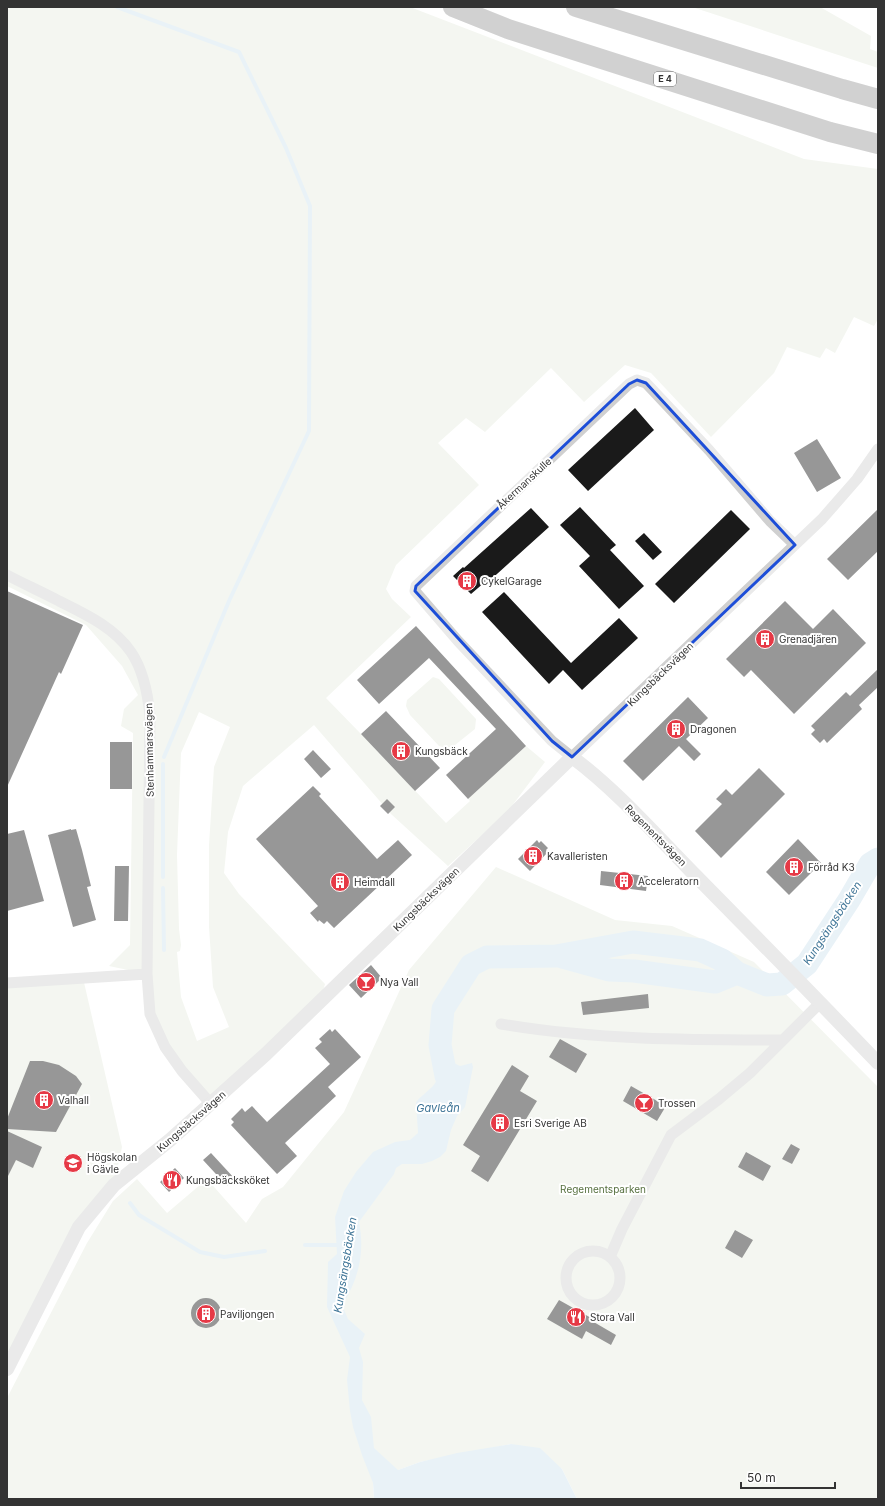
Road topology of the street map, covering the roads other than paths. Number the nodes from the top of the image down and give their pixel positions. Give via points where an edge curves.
1 (453, 7) edge
2 (576, 7) edge
3 (878, 99) edge
4 (878, 144) edge
5 (878, 449) edge
6 (795, 545) junction
7 (7, 575) edge
8 (572, 757) junction
9 (147, 974) junction
10 (7, 983) edge
11 (820, 1003) junction
12 (501, 1024) dead end
13 (783, 1040) junction
14 (878, 1063) edge
15 (210, 1104) junction
16 (610, 1257) junction
17 (7, 1370) edge

1 - 4 highway, E 4 via 508,29 830,132
2 - 3 highway
5 - 6 street, Kungsbäcksvägen via 841,498
6 - 8 street, Kungsbäcksvägen
6 - 8 street, Åkermanskulle via 770,521 709,450 646,383 637,380 629,384 416,586 418,596 458,641 552,741
7 - 9 street, Stenhammarsvägen via 86,614 102,625 131,652 143,678 150,730
8 - 11 street, Regementsvägen via 626,805
8 - 15 street, Kungsbäcksvägen via 266,1054
9 - 10 street
9 - 15 street, Stenhammarsvägen via 150,1014 165,1047
11 - 13 street
11 - 14 street, Regementsvägen
12 - 13 street via 540,1031 628,1037
13 - 16 street via 750,1073 671,1135 622,1228
15 - 17 street, Kungsbäcksvägen via 114,1186 79,1226
16 - 16 street via 591,1251 579,1254 573,1260 567,1271 566,1284 575,1298 586,1304 599,1304 613,1295 620,1280 616,1263

